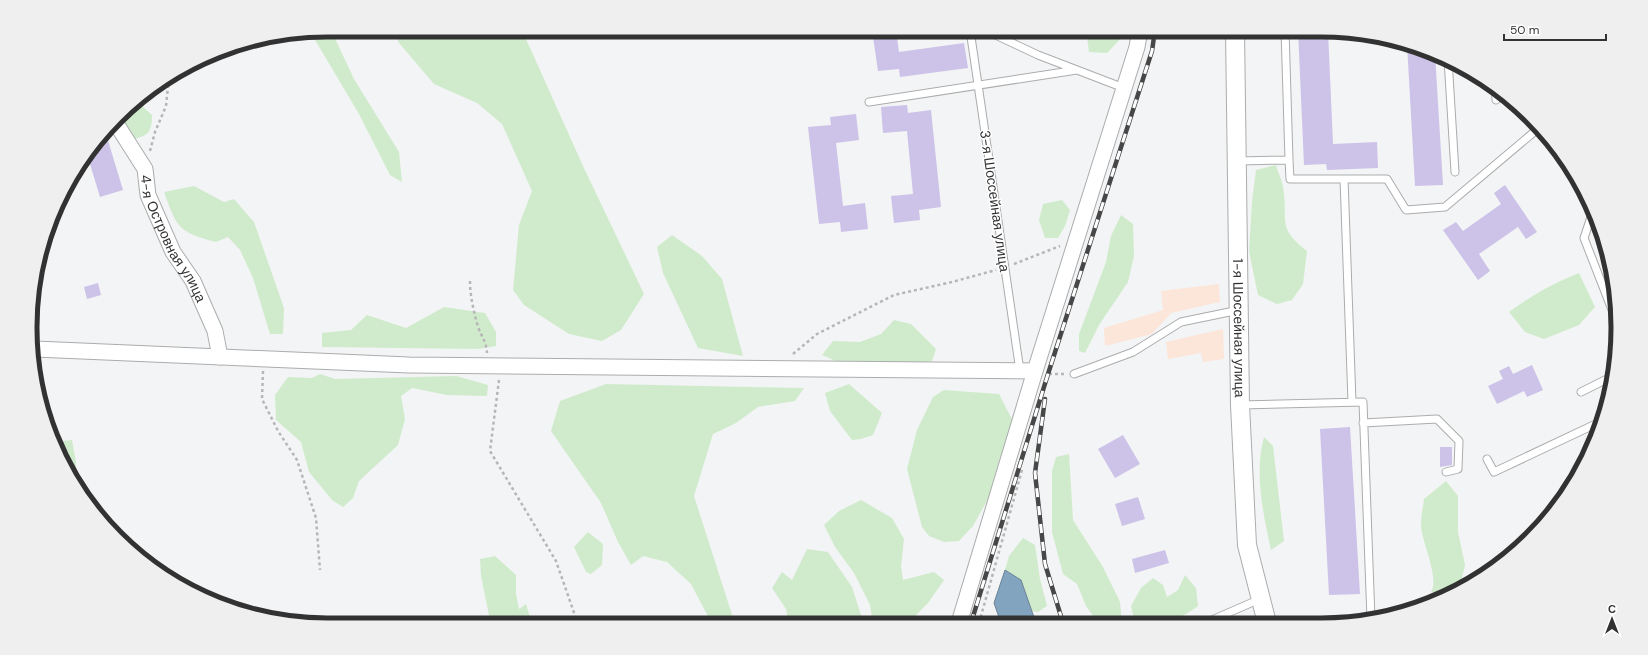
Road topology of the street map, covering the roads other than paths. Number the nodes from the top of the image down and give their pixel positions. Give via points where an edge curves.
1 (971, 37) edge
2 (1000, 37) edge
3 (1139, 37) edge
4 (1235, 37) edge
5 (1285, 37) edge
6 (1448, 67) edge
7 (1077, 70) junction
8 (978, 86) junction
9 (1124, 88) junction
10 (1496, 96) edge
11 (1496, 100) dead end
12 (869, 102) dead end
13 (118, 126) edge
14 (1535, 131) edge
15 (1289, 160) junction
16 (1237, 161) junction
17 (1455, 172) dead end
18 (1344, 179) junction
19 (1590, 219) edge
20 (1610, 304) edge
21 (1239, 310) junction
22 (38, 349) edge
23 (220, 357) junction
24 (1020, 371) junction
25 (1074, 374) road end
26 (1041, 376) junction
27 (1606, 380) edge
28 (1581, 392) dead end
29 (1352, 402) junction
30 (1240, 405) junction
31 (1364, 422) junction
32 (1595, 425) edge
33 (1487, 459) dead end
34 (1446, 472) dead end
35 (1261, 599) junction
36 (1371, 613) edge
37 (961, 618) edge
38 (1217, 618) edge
39 (1266, 618) edge

1 - 8 lane, 3-я Шоссейная улица
2 - 7 lane
3 - 9 street
4 - 16 street, 1-я Шоссейная улица
5 - 15 lane
6 - 17 lane
7 - 8 lane
7 - 9 lane
8 - 12 lane
8 - 24 lane, 3-я Шоссейная улица
9 - 26 street via 1077,238
10 - 11 lane
13 - 23 street, 4-я Островная улица via 146,169 148,195 173,252 193,281 215,332
14 - 18 lane via 1445,207 1406,210 1387,179
15 - 16 lane
15 - 18 lane via 1290,179
16 - 21 street, 1-я Шоссейная улица
18 - 29 lane
19 - 20 lane via 1584,238
21 - 25 lane via 1181,322 1133,352
21 - 30 street, 1-я Шоссейная улица
22 - 23 street
23 - 24 street via 409,365
24 - 26 street
26 - 37 street
27 - 28 lane
29 - 30 lane
29 - 31 lane via 1363,402
30 - 35 street, 1-я Шоссейная улица via 1246,545
31 - 34 lane via 1437,419 1459,441 1458,469
31 - 36 lane
32 - 33 lane via 1494,472
35 - 38 lane
35 - 39 street, 1-я Шоссейная улица

